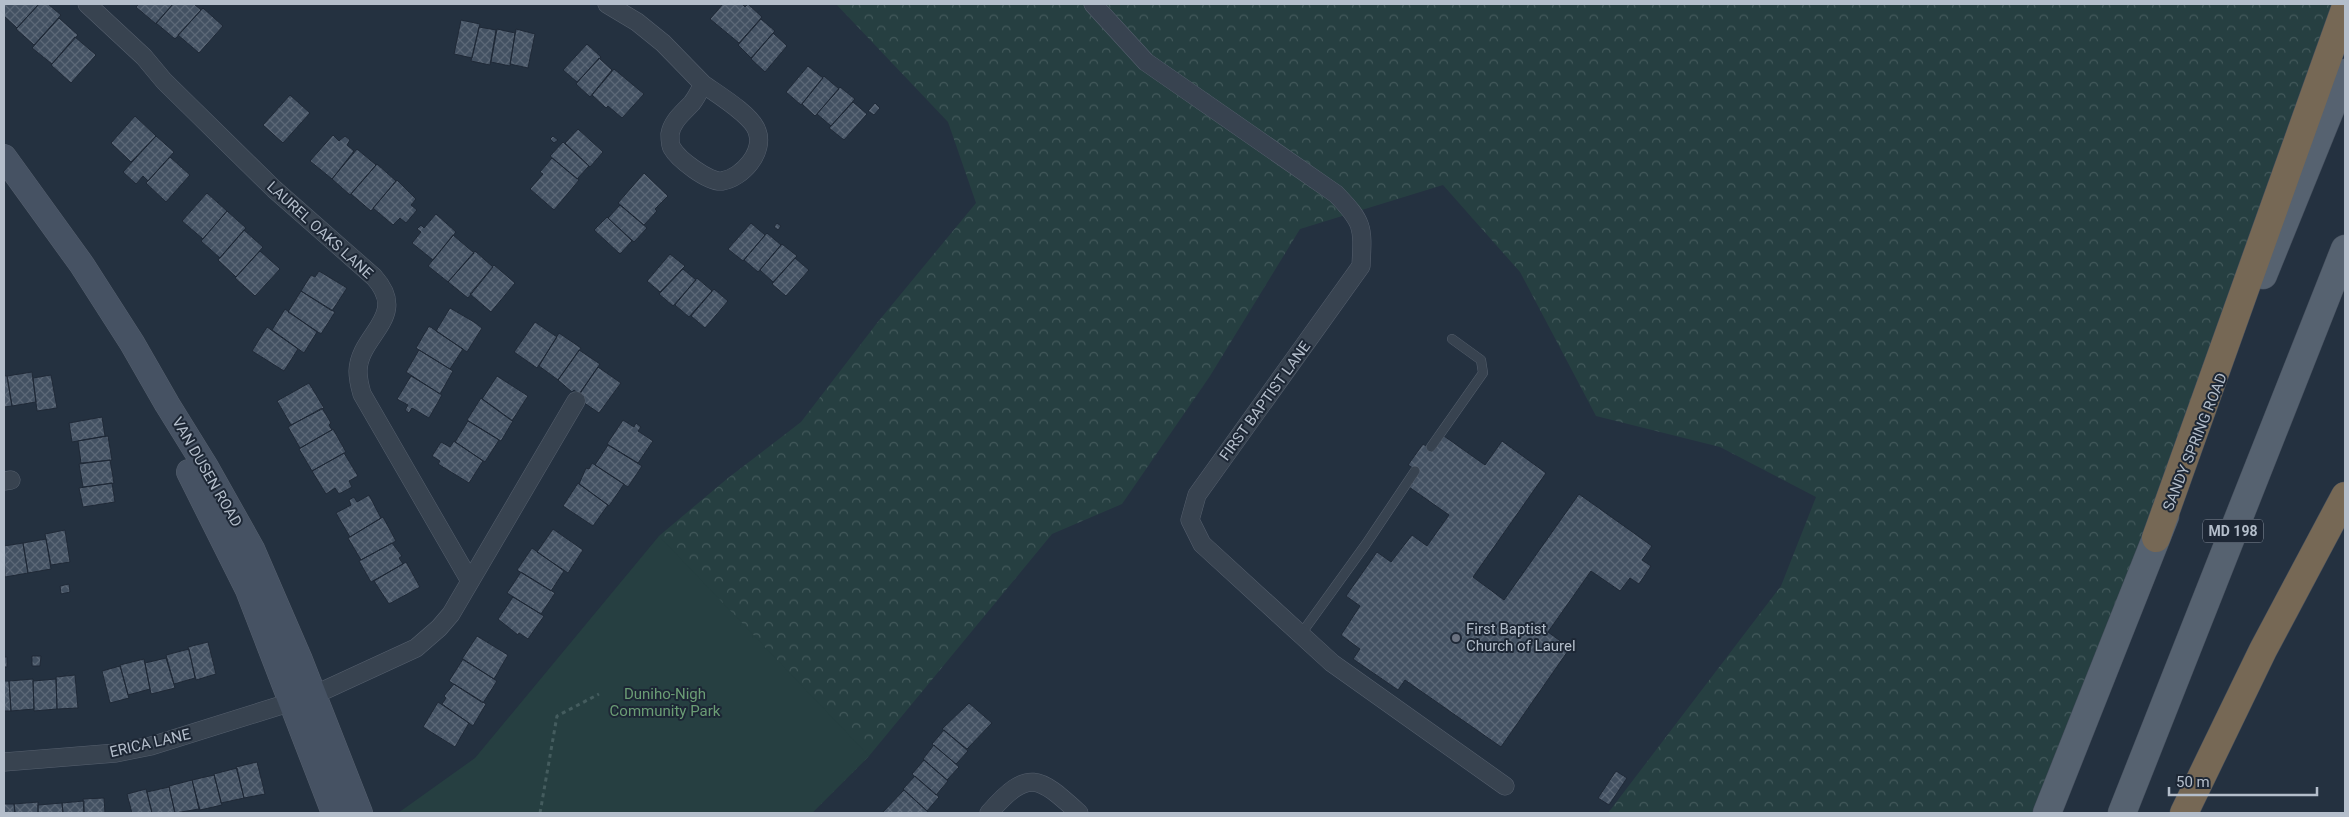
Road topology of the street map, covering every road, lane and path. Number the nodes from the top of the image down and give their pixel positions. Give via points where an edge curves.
1 (87, 4) edge
2 (606, 4) edge
3 (1093, 4) edge
4 (2345, 9) edge
5 (2345, 73) edge
6 (703, 84) junction
7 (4, 157) edge
8 (4, 184) edge
9 (2345, 249) edge
10 (1452, 339) dead end
11 (576, 400) dead end
12 (1431, 448) dead end
13 (1415, 471) dead end
14 (2345, 496) edge
15 (2156, 538) junction
16 (470, 581) junction
17 (1300, 634) junction
18 (599, 694) dead end
19 (303, 699) junction
20 (4, 762) edge
21 (1505, 786) dead end
22 (334, 813) edge
23 (360, 813) edge
24 (540, 813) edge
25 (989, 813) edge
26 (1079, 813) edge
27 (2047, 813) edge
28 (2122, 813) edge
29 (2184, 813) edge

1 - 16 street, LAUREL OAKS LANE via 274,189 382,287 387,306 385,317 360,360 358,370 362,394
2 - 6 street via 638,22
3 - 17 street, FIRST BAPTIST LANE via 1146,62 1336,194 1356,214 1363,236 1361,266 1197,495 1190,520 1202,544
4 - 15 highway
5 - 15 main road, SANDY SPRING ROAD
6 - 6 street via 750,120 757,131 756,153 747,167 721,181 711,180 672,148 672,126 693,102
7 - 19 main road, VAN DUSEN ROAD via 132,343 252,549
8 - 19 main road, VAN DUSEN ROAD via 112,336 162,421
9 - 28 main road, MD 198
10 - 12 lane via 1481,360 1483,373
11 - 16 street
13 - 17 lane
14 - 29 highway via 2263,650
15 - 27 main road, SANDY SPRING ROAD
16 - 19 street via 451,614 416,648
17 - 21 street, FIRST BAPTIST LANE via 1372,693
18 - 24 path via 556,716
19 - 20 street, ERICA LANE via 151,746 108,754
19 - 22 main road, VAN DUSEN ROAD
19 - 23 main road, VAN DUSEN ROAD
25 - 26 street via 1012,790 1036,781 1048,786

